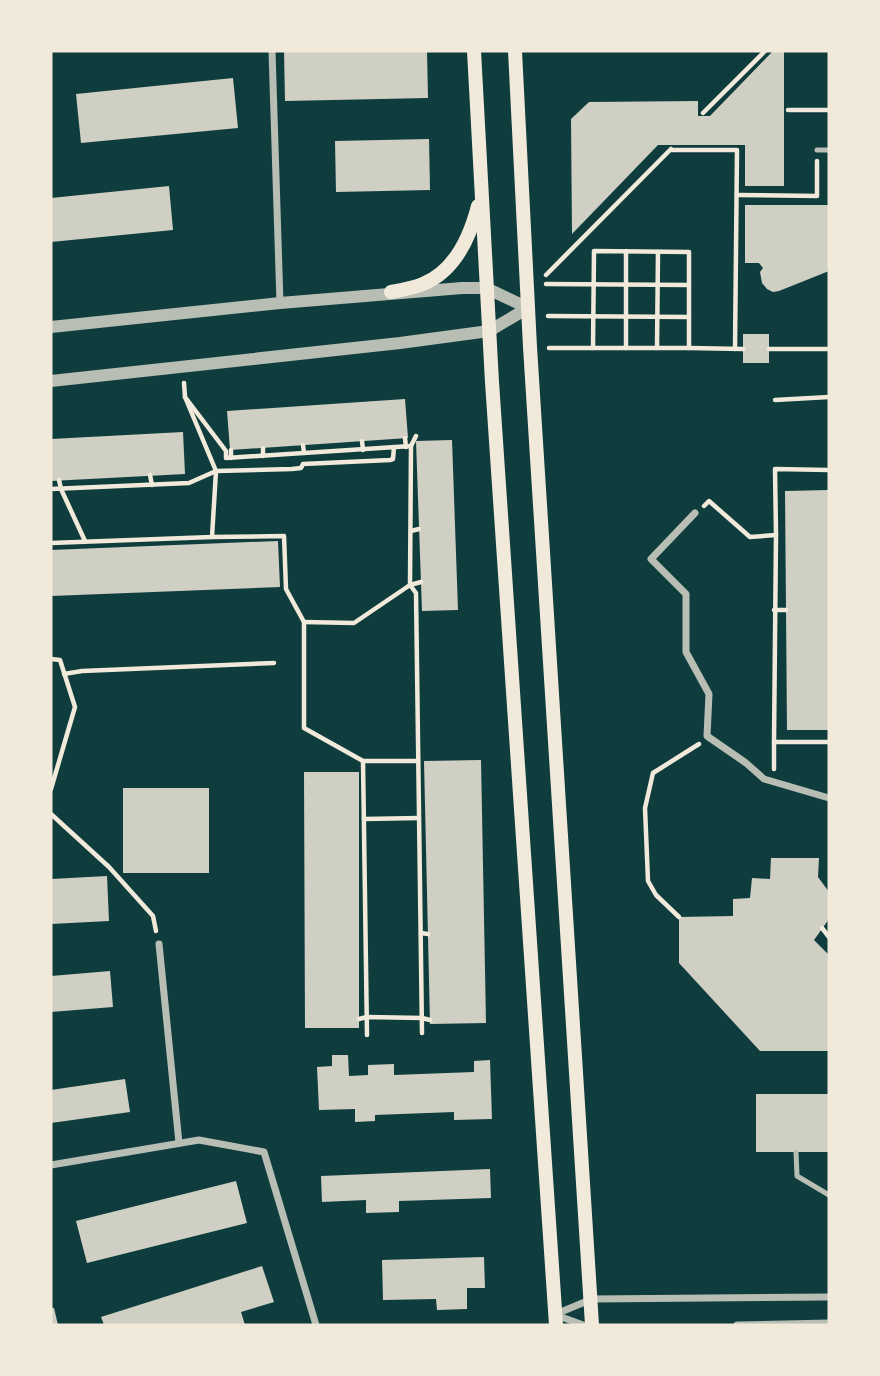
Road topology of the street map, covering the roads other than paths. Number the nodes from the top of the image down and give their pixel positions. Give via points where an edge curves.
1 (272, 51) edge
2 (474, 51) edge
3 (515, 51) edge
4 (829, 149) edge
5 (817, 150) road end
6 (481, 195) junction
7 (486, 288) junction
8 (391, 292) junction
9 (280, 303) junction
10 (528, 308) junction
11 (51, 327) edge
12 (489, 331) junction
13 (51, 381) edge
14 (695, 513) road end
15 (829, 798) edge
16 (159, 944) road end
17 (179, 1143) junction
18 (796, 1152) dead end
19 (51, 1164) edge
20 (829, 1195) edge
21 (829, 1297) edge
22 (592, 1299) junction
23 (556, 1320) edge
24 (829, 1324) edge
25 (316, 1325) edge
26 (583, 1325) edge
27 (592, 1325) edge
28 (737, 1325) edge

1 - 9 street
2 - 6 main road
3 - 10 main road
4 - 5 lane
6 - 7 main road
6 - 8 main road via 470,233 455,260 424,284
7 - 8 street
7 - 10 street
7 - 12 main road
8 - 9 street
9 - 11 street
10 - 12 street
10 - 22 main road
12 - 13 street
12 - 23 main road
14 - 15 street via 651,559 686,594 686,652 709,694 708,736 764,779
16 - 17 street
17 - 19 street
17 - 25 street via 199,1140 264,1152
18 - 20 lane via 797,1176
21 - 22 street
22 - 23 street
22 - 27 main road
23 - 26 street
24 - 28 street

